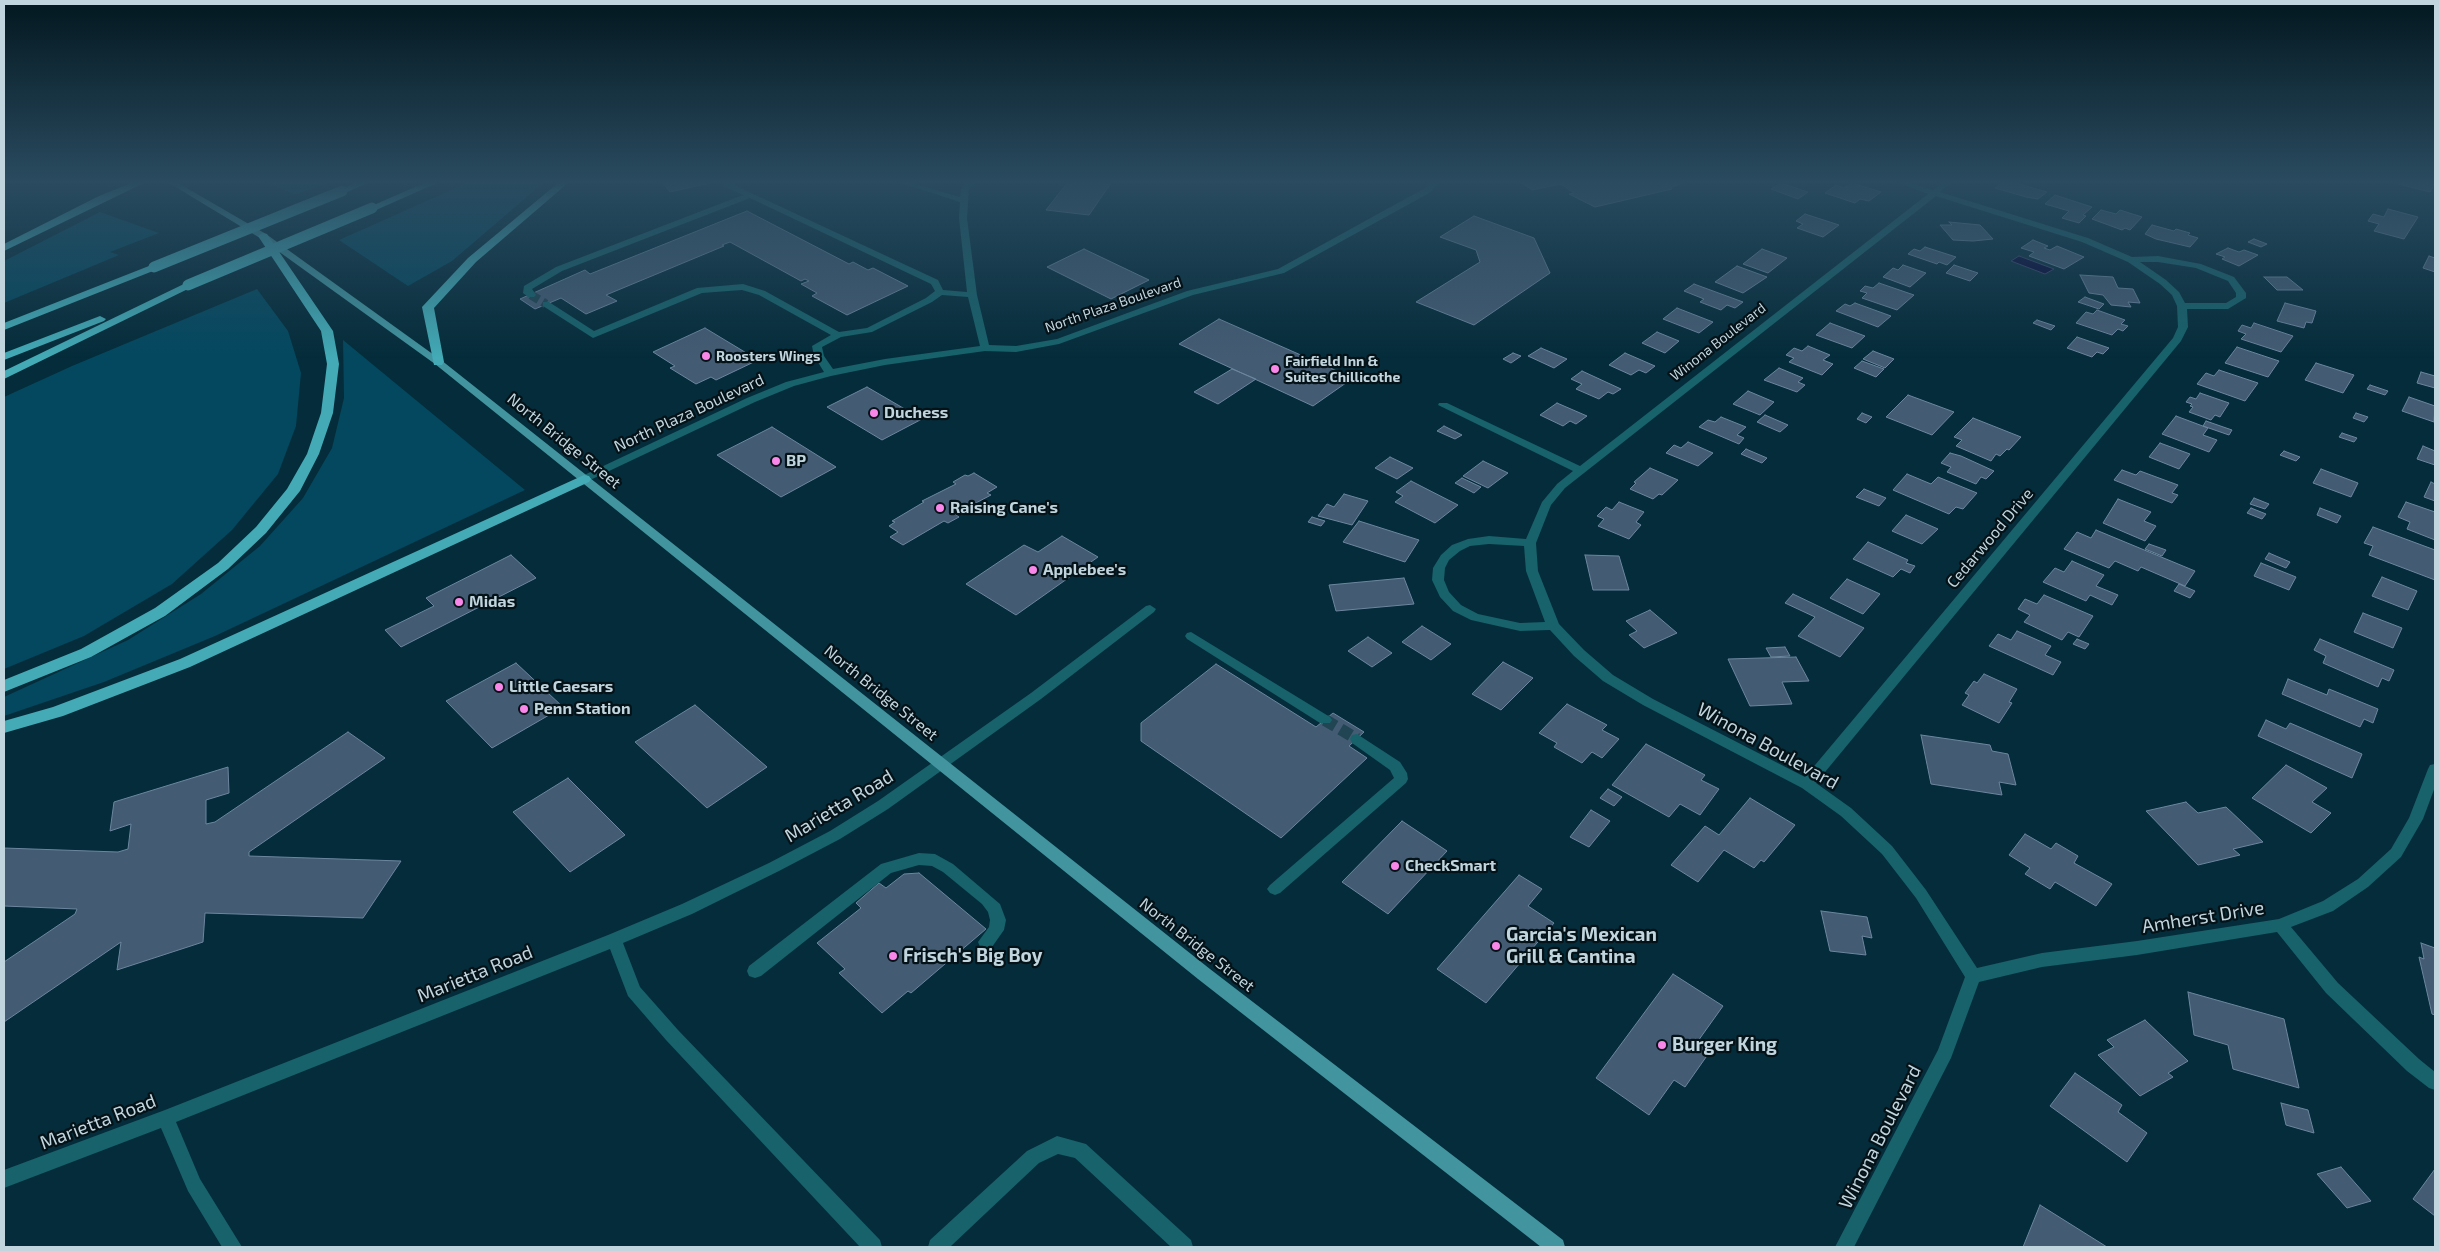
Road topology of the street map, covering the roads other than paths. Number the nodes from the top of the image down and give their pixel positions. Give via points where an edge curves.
1 (17, 241) edge
2 (217, 241) edge
3 (267, 241) edge
4 (270, 241) edge
5 (292, 241) edge
6 (494, 241) edge
7 (632, 241) edge
8 (849, 241) edge
9 (966, 241) edge
10 (1335, 241) edge
11 (1871, 241) edge
12 (2088, 241) edge
13 (4, 248) edge
14 (2131, 260) junction
15 (188, 285) junction
16 (940, 292) junction
17 (531, 295) dead end
18 (972, 295) junction
19 (546, 304) tunnel mouth
20 (2182, 306) junction
21 (4, 327) edge
22 (838, 335) junction
23 (985, 348) junction
24 (4, 357) edge
25 (438, 362) junction
26 (830, 373) junction
27 (4, 375) edge
28 (1443, 405) dead end
29 (1580, 470) junction
30 (584, 479) junction
31 (1530, 543) junction
32 (1150, 609) dead end
33 (1553, 626) junction
34 (1191, 636) dead end
35 (4, 686) edge
36 (1325, 720) tunnel mouth
37 (4, 727) edge
38 (1356, 739) tunnel mouth
39 (941, 764) junction
40 (2435, 769) edge
41 (1807, 784) junction
42 (1274, 889) dead end
43 (2280, 925) junction
44 (614, 940) junction
45 (986, 942) dead end
46 (755, 971) dead end
47 (1973, 976) junction
48 (2435, 1082) edge
49 (165, 1118) junction
50 (4, 1179) edge
51 (234, 1247) edge
52 (873, 1247) edge
53 (937, 1247) edge
54 (1184, 1247) edge
55 (1556, 1247) edge
56 (1844, 1247) edge

1 - 13 highway
2 - 21 highway, bridge
3 - 35 highway via 327,331 333,364 327,413 294,491 262,530 223,566 160,612 86,653
4 - 25 main road, North Bridge Street
5 - 15 highway, bridge
6 - 25 highway via 428,307
7 - 17 street via 559,270 527,288
8 - 16 street via 935,282
9 - 18 street
10 - 23 street, North Plaza Boulevard via 1281,271 1190,293 1059,341 1016,349
11 - 29 street, Winona Boulevard
12 - 14 street
14 - 20 street via 2163,282 2176,294
14 - 20 street via 2158,259 2198,266 2231,279 2241,293 2241,298 2228,306
15 - 24 highway
15 - 27 highway
16 - 18 street
16 - 22 street via 869,330
18 - 23 street
19 - 22 street via 593,335 700,290 744,287 762,292
20 - 41 street, Cedarwood Drive via 2183,327 2178,339
22 - 26 street via 817,346 819,356
23 - 26 street, North Plaza Boulevard
25 - 30 main road, North Bridge Street
26 - 30 street, North Plaza Boulevard via 790,384 751,400
28 - 29 street
29 - 31 street, Winona Boulevard via 1546,504
30 - 37 highway via 185,663 56,712
30 - 39 main road, North Bridge Street
31 - 33 street, Winona Boulevard via 1532,571
31 - 33 street via 1489,540 1468,543 1456,548 1442,563 1438,580 1444,594 1457,608 1475,617 1520,627
32 - 39 street, Marietta Road
33 - 41 street, Winona Boulevard via 1608,678
34 - 36 street
38 - 42 street via 1394,766 1401,780
39 - 44 street, Marietta Road via 835,835 717,895
39 - 55 main road, North Bridge Street
40 - 43 street via 2416,819 2396,853 2363,883 2328,906
41 - 47 street, Winona Boulevard via 1846,812 1887,850 1921,894
43 - 47 street, Amherst Drive via 2042,960
43 - 48 street, Amherst Drive via 2332,988
44 - 49 street, Marietta Road
44 - 52 street via 634,991
45 - 46 street via 996,930 998,920 988,900 935,860 919,859 886,868
47 - 56 street, Winona Boulevard via 1945,1053
49 - 50 street, Marietta Road
49 - 51 street via 194,1185
53 - 54 street via 1034,1157 1057,1145 1080,1150

